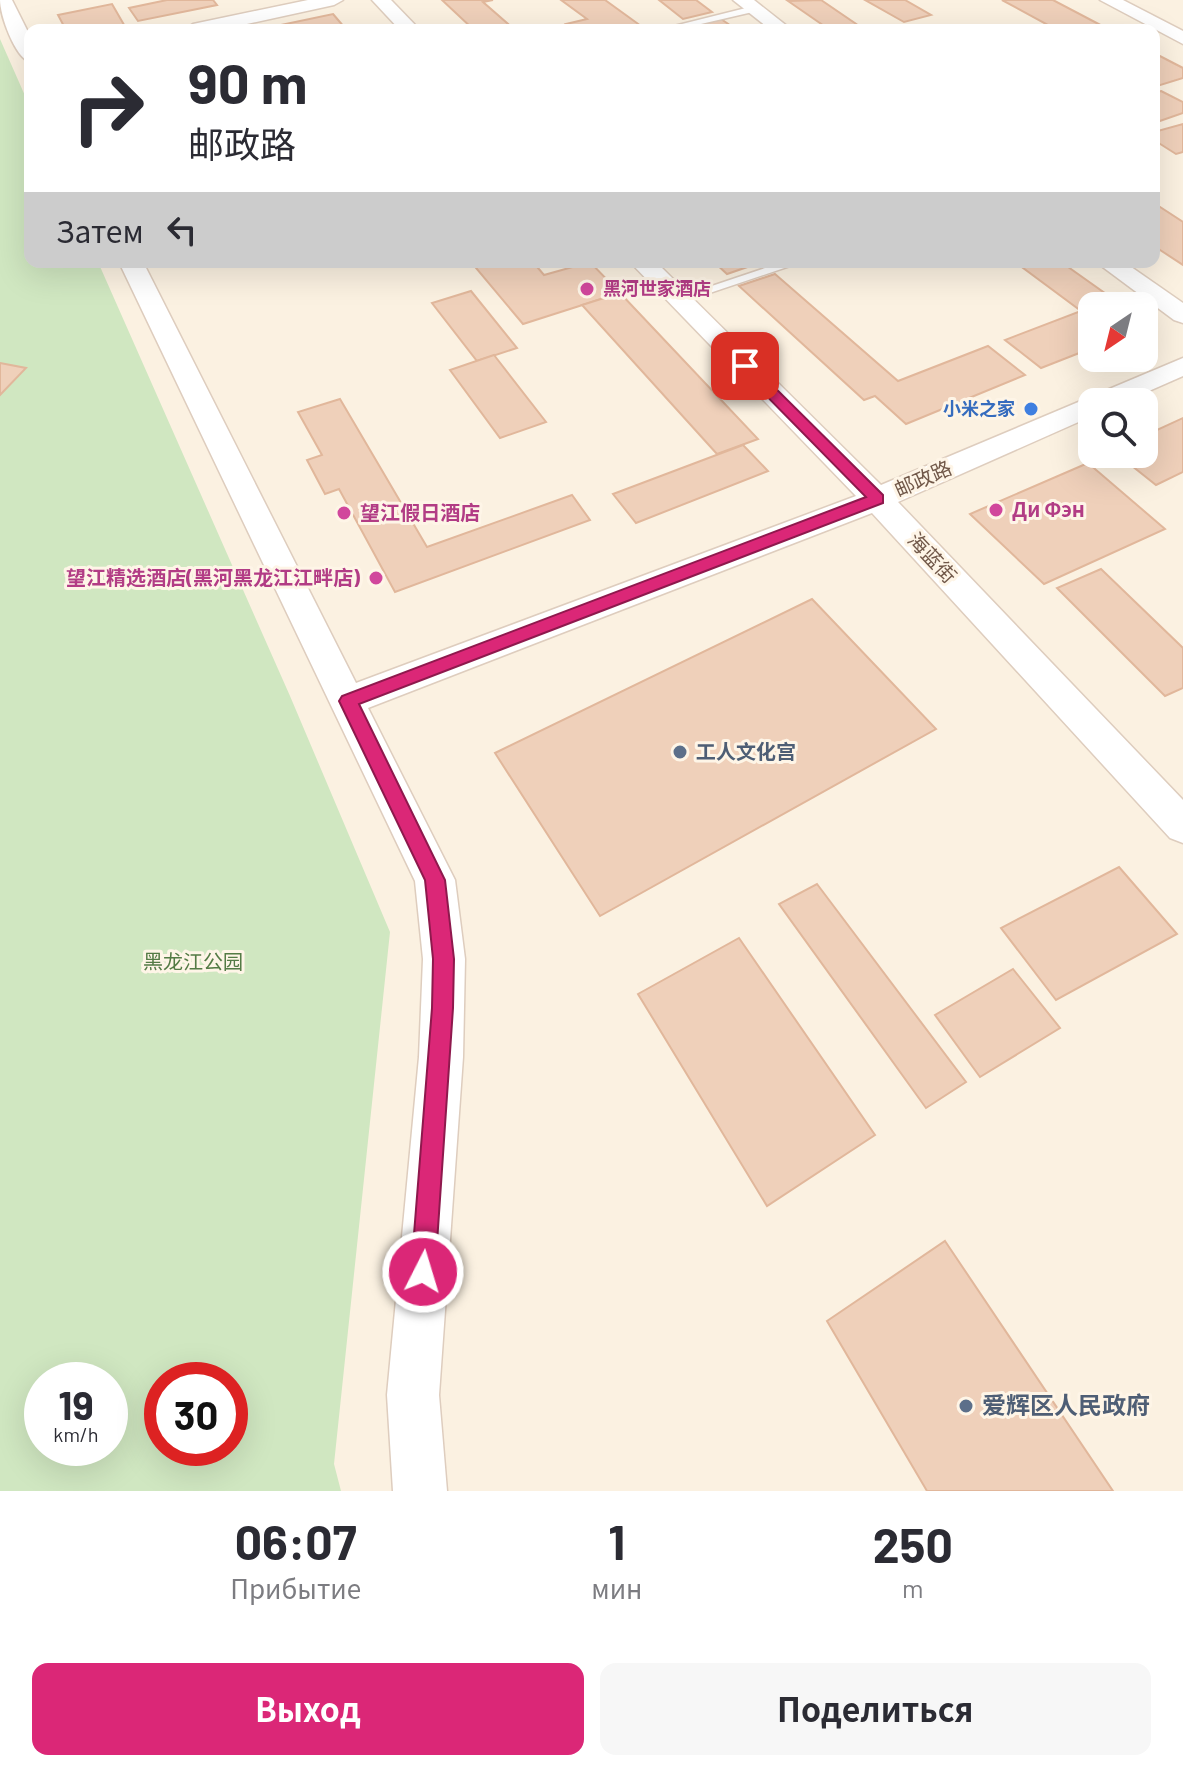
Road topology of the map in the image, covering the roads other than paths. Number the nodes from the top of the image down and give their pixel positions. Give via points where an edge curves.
1 (3, 0) edge
2 (334, 0) edge
3 (381, 0) edge
4 (1109, 0) edge
5 (748, 4) edge
6 (221, 24) edge
7 (405, 24) edge
8 (683, 24) edge
9 (775, 24) edge
10 (1156, 24) edge
11 (1160, 26) edge
12 (1183, 38) edge
13 (24, 44) edge
14 (134, 268) edge
15 (648, 268) edge
16 (777, 268) edge
17 (1116, 268) edge
18 (679, 299) junction
19 (1183, 315) edge
20 (1183, 366) edge
21 (1132, 388) edge
22 (1078, 411) edge
23 (877, 499) junction
24 (348, 701) junction
25 (1183, 826) edge
26 (420, 1491) edge

1 - 13 street
2 - 6 street
3 - 7 street
4 - 10 street
5 - 8 lane
5 - 9 street
11 - 12 street
14 - 24 street
15 - 18 street, 海蓝街
16 - 18 lane
17 - 19 street
18 - 23 street, 海蓝街
20 - 21 street
22 - 23 street, 邮政路
23 - 24 street, 邮政路
23 - 25 street, 海蓝街
24 - 26 street via 435,880 444,959 413,1395

